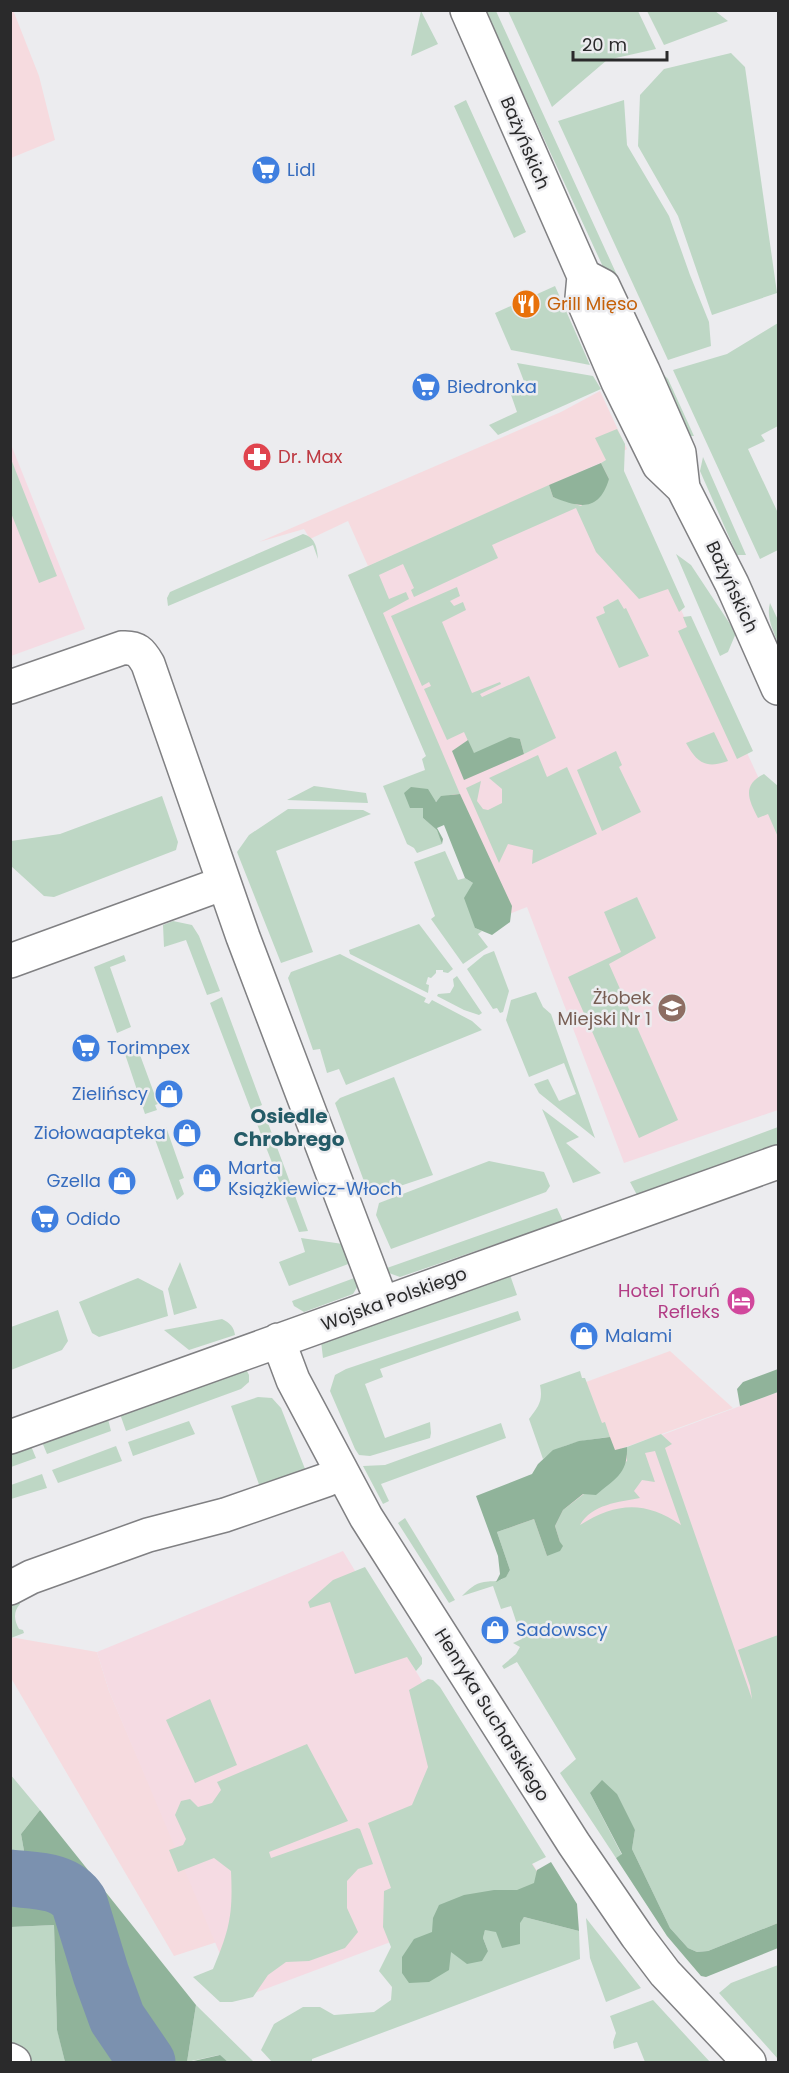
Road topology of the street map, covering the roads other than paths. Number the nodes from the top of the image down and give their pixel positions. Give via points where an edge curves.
1 (467, 10) edge
2 (10, 687) edge
3 (778, 688) edge
4 (224, 883) junction
5 (10, 961) edge
6 (778, 1162) edge
7 (382, 1303) junction
8 (278, 1340) junction
9 (10, 1437) edge
10 (326, 1480) dead end
11 (10, 1588) edge
12 (749, 2062) edge

1 - 3 street, Bażyńskich via 584,276 582,298 622,390 659,465 684,488
2 - 4 street via 122,648 142,652
4 - 5 street
4 - 7 street
6 - 7 street, Wojska Polskiego
7 - 8 street, Wojska Polskiego
8 - 9 street, Wojska Polskiego
8 - 12 street, Henryka Sucharskiego via 293,1380 366,1517 574,1844 665,1973
10 - 11 street via 225,1515 129,1542

